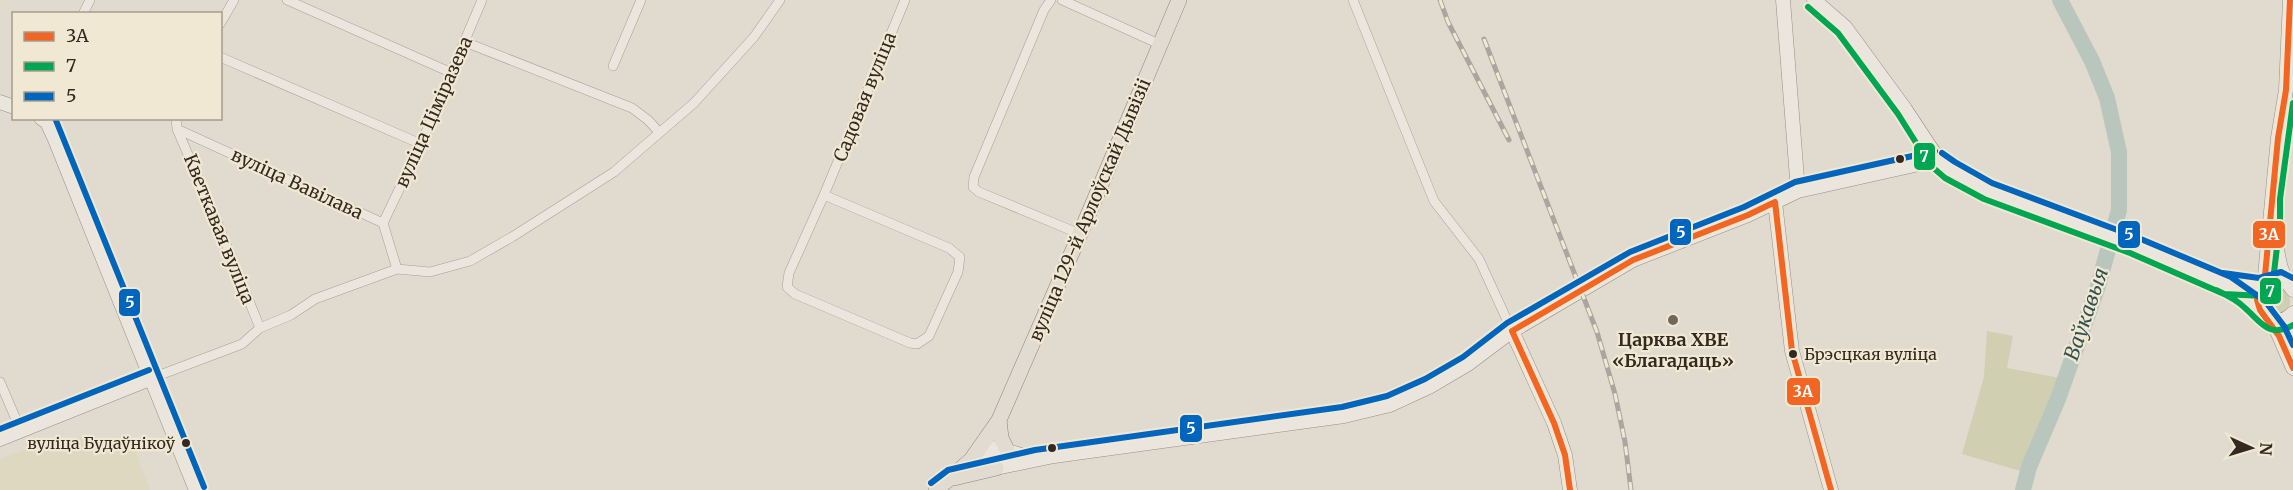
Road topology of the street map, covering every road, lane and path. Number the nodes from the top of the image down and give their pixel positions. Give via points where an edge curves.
1 (234, 0) edge
2 (287, 0) edge
3 (482, 0) edge
4 (641, 0) edge
5 (780, 0) edge
6 (905, 0) edge
7 (1051, 0) edge
8 (1062, 0) edge
9 (1179, 0) edge
10 (1353, 0) edge
11 (1783, 0) edge
12 (1814, 0) edge
13 (2290, 0) edge
14 (222, 21) edge
15 (465, 42) junction
16 (1160, 44) junction
17 (222, 58) edge
18 (613, 66) dead end
19 (452, 73) junction
20 (44, 120) edge
21 (176, 120) edge
22 (177, 129) junction
23 (659, 132) junction
24 (422, 144) junction
25 (1937, 160) junction
26 (1798, 191) junction
27 (824, 195) junction
28 (1775, 202) junction
29 (2271, 220) junction
30 (383, 223) junction
31 (1080, 234) junction
32 (397, 269) junction
33 (2227, 285) junction
34 (2264, 287) junction
35 (2290, 287) edge
36 (2262, 313) junction
37 (2292, 315) edge
38 (260, 328) junction
39 (1512, 331) junction
40 (2293, 342) edge
41 (2293, 368) edge
42 (152, 378) junction
43 (0, 382) edge
44 (999, 420) junction
45 (21, 431) junction
46 (0, 439) edge
47 (982, 447) junction
48 (1007, 450) junction
49 (1035, 459) junction
50 (996, 468) junction
51 (951, 478) junction
52 (196, 490) edge
53 (936, 490) edge
54 (1570, 490) edge
55 (1831, 490) edge

1 - 14 street
2 - 19 street
3 - 15 street, вуліца Ціміразева
4 - 18 street
5 - 23 street via 754,37 694,103
6 - 27 street, Садовая вуліца
7 - 31 street via 973,187
8 - 16 street
9 - 16 main road, вуліца 129-й Арлоўскай Дывізіі
10 - 39 street via 1434,201 1479,259
11 - 26 main road
12 - 25 main road via 1845,27
13 - 29 main road via 2286,90
15 - 19 street, вуліца Ціміразева
15 - 23 street via 632,108
16 - 31 main road, вуліца 129-й Арлоўскай Дывізіі
17 - 24 street
19 - 24 street, вуліца Ціміразева
20 - 42 main road
21 - 22 street
22 - 30 street, вуліца Вавілава
22 - 38 street, Кветкавая вуліца
23 - 32 street via 614,172 470,261 430,272
24 - 30 street, вуліца Ціміразева
25 - 26 main road
25 - 33 main road via 1988,191
26 - 28 main road
27 - 27 street, Садовая вуліца via 789,273 787,287 795,294 910,343 917,344 929,336 958,272 960,256
28 - 39 main road via 1633,260
28 - 55 main road via 1792,351
29 - 34 main road
29 - 35 main road via 2281,272
30 - 32 street, вуліца Вавілава
31 - 44 main road, вуліца 129-й Арлоўскай Дывізіі
32 - 38 street via 315,299
33 - 34 main road
33 - 36 main road
34 - 35 main road via 2271,282
34 - 36 main road via 2257,300
36 - 37 main road via 2278,321
36 - 41 main road via 2277,331
37 - 40 main road
38 - 42 street via 242,344
39 - 49 main road via 1429,387 1375,410
39 - 54 main road via 1554,423 1565,455
42 - 45 main road
42 - 52 main road
43 - 45 street
44 - 47 main road, вуліца 129-й Арлоўскай Дывізіі
44 - 48 main road via 1000,438
45 - 46 main road
47 - 48 main road
47 - 50 main road
47 - 51 main road, вуліца 129-й Арлоўскай Дывізіі
48 - 49 main road
49 - 50 main road
50 - 51 main road
51 - 53 main road, вуліца 129-й Арлоўскай Дывізіі

